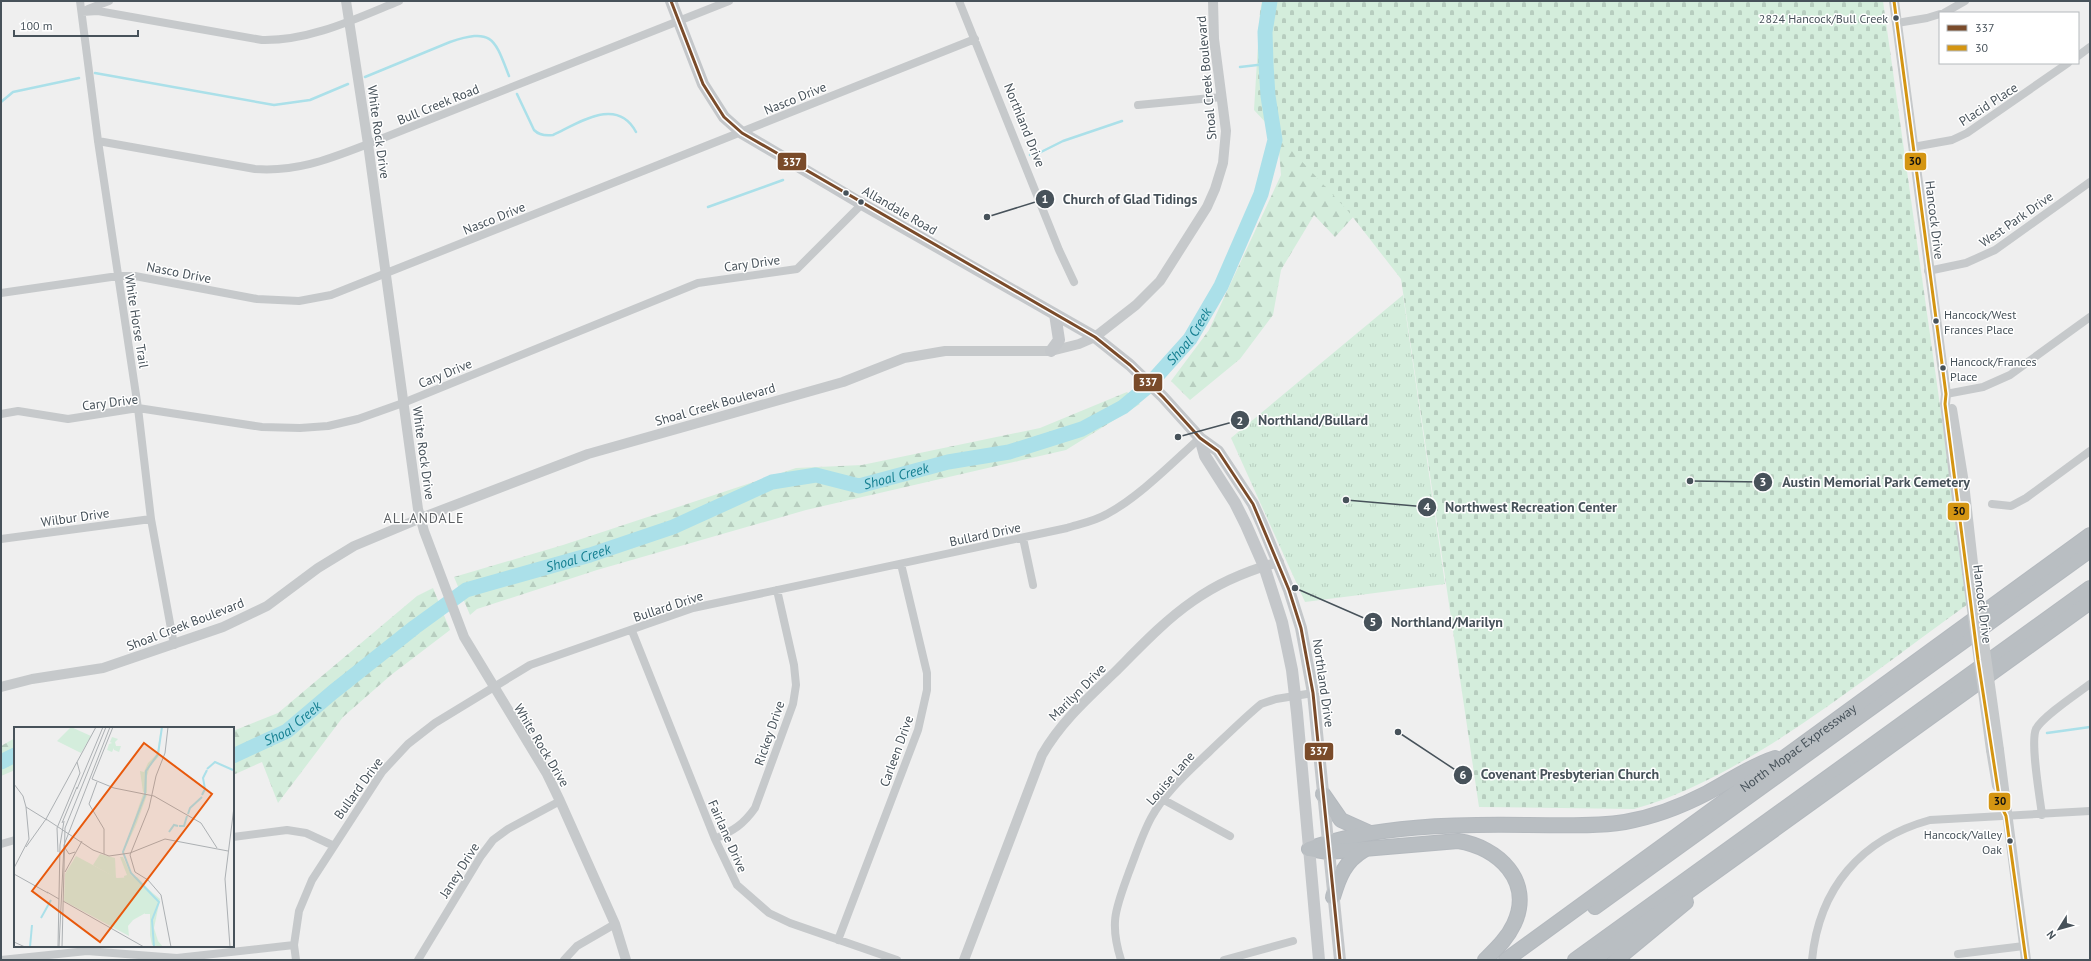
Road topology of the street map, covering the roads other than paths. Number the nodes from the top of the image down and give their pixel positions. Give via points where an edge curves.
1 (80, 1) edge
2 (109, 1) edge
3 (346, 1) edge
4 (399, 1) edge
5 (671, 1) edge
6 (728, 1) edge
7 (960, 1) edge
8 (1213, 1) edge
9 (1894, 1) edge
10 (1965, 1) edge
11 (82, 12) junction
12 (1946, 12) edge
13 (1939, 14) edge
14 (349, 21) junction
15 (679, 21) junction
16 (1897, 23) junction
17 (975, 39) junction
18 (2090, 47) edge
19 (2079, 55) edge
20 (2067, 64) edge
21 (1222, 97) junction
22 (1138, 105) dead end
23 (742, 133) junction
24 (98, 141) junction
25 (368, 144) junction
26 (1913, 147) junction
27 (2090, 182) edge
28 (862, 204) junction
29 (1928, 271) junction
30 (386, 273) junction
31 (118, 276) junction
32 (1074, 282) dead end
33 (1, 293) edge
34 (1056, 314) junction
35 (2090, 317) edge
36 (1095, 337) junction
37 (1051, 351) junction
38 (1946, 394) junction
39 (403, 403) junction
40 (138, 408) junction
41 (1, 414) edge
42 (1200, 438) junction
43 (2090, 451) edge
44 (1992, 504) dead end
45 (420, 518) junction
46 (152, 519) junction
47 (2090, 535) edge
48 (1023, 538) junction
49 (1, 539) edge
50 (2090, 550) edge
51 (1278, 562) junction
52 (901, 564) junction
53 (1264, 566) junction
54 (1033, 586) dead end
55 (2090, 588) edge
56 (777, 590) junction
57 (2090, 602) edge
58 (632, 630) junction
59 (174, 645) junction
60 (2090, 684) edge
61 (1, 687) edge
62 (492, 687) junction
63 (1313, 693) junction
64 (1295, 695) junction
65 (1786, 754) junction
66 (1324, 794) junction
67 (1164, 800) junction
68 (560, 801) junction
69 (2090, 811) edge
70 (2042, 814) junction
71 (2006, 816) junction
72 (1372, 834) junction
73 (1688, 834) junction
74 (1230, 836) dead end
75 (234, 837) edge
76 (715, 839) junction
77 (14, 840) edge
78 (1, 844) edge
79 (332, 845) junction
80 (1328, 847) junction
81 (1309, 849) junction
82 (1366, 849) junction
83 (1718, 871) junction
84 (1333, 896) junction
85 (615, 924) junction
86 (838, 940) junction
87 (1293, 941) dead end
88 (294, 945) junction
89 (2024, 946) junction
90 (1958, 954) dead end
91 (1, 960) edge
92 (296, 960) edge
93 (418, 960) edge
94 (564, 960) edge
95 (626, 960) edge
96 (897, 960) edge
97 (964, 960) edge
98 (1121, 960) edge
99 (1224, 960) edge
100 (1319, 960) edge
101 (1340, 960) edge
102 (1485, 960) edge
103 (1506, 960) edge
104 (1522, 960) edge
105 (1575, 960) edge
106 (1593, 960) edge
107 (1616, 960) edge
108 (1812, 960) edge
109 (2026, 960) edge

1 - 11 street, White Horse Trail
2 - 11 street
3 - 14 street, White Rock Drive
4 - 14 street
5 - 15 main road, Allandale Road
6 - 15 street, Bull Creek Road
7 - 17 street, Northland Drive
8 - 21 street, Shoal Creek Boulevard via 1214,40
9 - 16 street, Hancock Drive
10 - 12 street
11 - 14 street via 98,11 262,40 311,35
11 - 24 street, White Horse Trail
13 - 16 street
14 - 25 street, White Rock Drive
15 - 23 main road, Allandale Road via 712,101 724,117
15 - 25 street, Bull Creek Road
16 - 26 street, Hancock Drive
17 - 23 street, Nasco Drive
17 - 32 street, Northland Drive
18 - 19 street
20 - 26 street, Placid Place via 1967,133 1952,140
21 - 22 street
21 - 36 street, Shoal Creek Boulevard via 1226,131 1223,163 1207,207 1156,285 1136,305
23 - 28 main road, Allandale Road
23 - 30 street, Nasco Drive
24 - 25 street, Bull Creek Road via 255,169 276,170 322,162
24 - 31 street, White Horse Trail
25 - 30 street, White Rock Drive
26 - 29 street, Hancock Drive
27 - 29 street, West Park Drive via 1995,250 1966,264
28 - 34 main road, Allandale Road
28 - 39 street, Cary Drive via 798,269 698,283
29 - 38 street, Hancock Drive
30 - 31 street, Nasco Drive via 331,295 299,301 257,299 135,276
30 - 39 street, White Rock Drive
31 - 33 street, Nasco Drive
31 - 40 street, White Horse Trail
34 - 36 main road, Allandale Road
34 - 37 main road via 1059,340
35 - 38 street via 2010,375 1983,387
36 - 37 street, Shoal Creek Boulevard
36 - 42 main road, Northland Drive via 1130,365
37 - 45 street, Shoal Creek Boulevard via 945,351 904,358 843,382 588,454
38 - 71 street, Hancock Drive, bridge via 1945,404 1959,483 2000,803
39 - 40 street, Cary Drive via 358,419 328,426 300,428 262,427
39 - 45 street, White Rock Drive
40 - 41 street, Cary Drive via 68,419 18,411
40 - 46 street, White Horse Trail
42 - 48 street, Bullard Drive via 1127,501 1107,514 1067,528
42 - 51 main road, Northland Drive via 1218,451 1253,504
42 - 53 main road, Northland Drive via 1205,456 1235,503
43 - 44 street via 2021,501 2011,506
45 - 59 street, Shoal Creek Boulevard via 335,556 290,591 245,618
45 - 62 street, White Rock Drive via 464,637
46 - 49 street, Wilbur Drive
46 - 59 street, White Horse Trail
47 - 65 highway, North Mopac Expressway
48 - 52 street, Bullard Drive
48 - 54 street
50 - 73 highway
51 - 53 street, Marilyn Drive
51 - 63 main road, Northland Drive via 1300,624
52 - 56 street, Bullard Drive
52 - 86 street, Carleen Drive via 927,673 927,690 918,730
53 - 64 main road, Northland Drive via 1282,622
53 - 97 street, Marilyn Drive via 1223,584 1183,609 1071,714 1054,734 1042,755
55 - 105 highway
56 - 58 street, Bullard Drive via 693,608
56 - 76 street, Rickey Drive via 794,665 796,685 793,704 755,808 736,829
57 - 83 highway
58 - 62 street, Bullard Drive via 530,665
58 - 76 street, Fairlane Drive
59 - 61 street, Shoal Creek Boulevard via 104,668 32,679
60 - 70 street via 2046,718 2036,729 2034,744
62 - 68 street, White Rock Drive
62 - 79 street, Bullard Drive via 435,723 408,744 382,772
63 - 64 street, Louise Lane
63 - 66 main road, Northland Drive
64 - 67 street, Louise Lane via 1261,704 1187,773
64 - 81 main road, Northland Drive
65 - 72 highway via 1756,764 1707,793 1661,813 1625,822 1593,825 1473,824
65 - 73 highway, North Mopac Expressway
66 - 72 highway via 1341,820
66 - 80 main road, Northland Drive
67 - 74 street
67 - 98 street, Louise Lane via 1151,818 1118,903 1114,922 1115,940
68 - 85 street, White Rock Drive
68 - 93 street, Janey Drive via 493,840
69 - 70 street
70 - 71 street
71 - 89 street, Hancock Drive
71 - 108 street via 1930,820 1897,832 1868,849 1837,883 1827,903 1814,944
72 - 80 highway
73 - 103 highway, North Mopac Expressway
73 - 104 highway
75 - 79 street via 287,830 306,833
76 - 86 street, Fairlane Drive via 737,885 752,900 769,913
77 - 78 street
79 - 88 street, Bullard Drive via 312,880 299,911
80 - 81 highway
80 - 82 highway
80 - 84 main road, Northland Drive
81 - 100 main road, Northland Drive
82 - 84 highway via 1348,861
82 - 102 highway via 1458,841 1473,843 1501,859 1515,879 1519,906 1515,923 1508,935
83 - 106 highway
83 - 107 highway via 1676,913
84 - 101 main road, Northland Drive
85 - 94 street via 577,946
85 - 95 street, White Rock Drive
86 - 96 street, Fairlane Drive
87 - 99 street
88 - 91 street via 176,958 87,951
88 - 92 street, Bullard Drive
89 - 90 street
89 - 109 street, Hancock Drive

